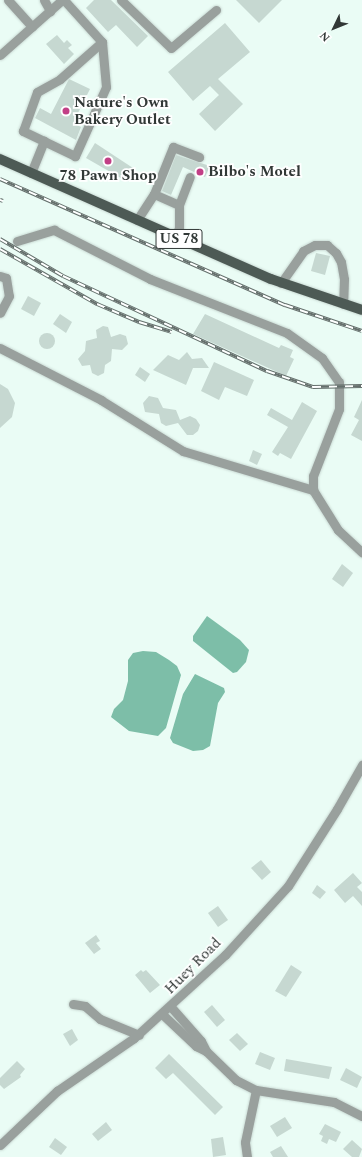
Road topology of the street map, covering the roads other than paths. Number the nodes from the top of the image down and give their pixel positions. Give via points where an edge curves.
1 (8, 0) edge
2 (44, 0) edge
3 (63, 0) edge
4 (121, 0) edge
5 (216, 10) dead end
6 (50, 11) junction
7 (32, 27) junction
8 (102, 42) junction
9 (0, 55) edge
10 (44, 141) junction
11 (199, 157) dead end
12 (0, 159) edge
13 (31, 173) junction
14 (190, 177) dead end
15 (154, 194) junction
16 (179, 205) junction
17 (137, 220) junction
18 (175, 237) junction
19 (17, 241) dead end
20 (0, 276) edge
21 (281, 283) junction
22 (343, 304) junction
23 (362, 310) edge
24 (0, 313) edge
25 (0, 348) edge
26 (313, 490) junction
27 (362, 552) edge
28 (362, 765) edge
29 (73, 1004) dead end
30 (171, 1007) junction
31 (162, 1014) junction
32 (138, 1035) junction
33 (206, 1051) junction
34 (256, 1090) junction
35 (362, 1116) edge
36 (0, 1145) edge
37 (247, 1157) edge

1 - 7 street
2 - 6 street
3 - 6 street
3 - 8 street
4 - 5 street via 171,48
6 - 7 street
7 - 9 street
8 - 10 street via 60,79 37,92 23,131
8 - 10 street via 106,87 75,156
10 - 13 street
11 - 15 street via 173,146
12 - 13 main road, US 78
13 - 17 main road, US 78
14 - 16 street
15 - 16 street
15 - 17 street
16 - 18 street via 179,228
17 - 18 main road, US 78
18 - 21 main road, US 78
19 - 26 street via 54,230 150,279 287,333 322,358 338,382 339,409 313,476
20 - 24 street via 6,278 9,296
21 - 22 main road, US 78
21 - 22 street via 304,251 315,245 326,245 336,253 341,262 344,279
22 - 23 main road, US 78
25 - 26 street via 101,400 183,451
26 - 27 street via 338,530
28 - 30 street, Huey Road via 338,809 288,886 225,955
29 - 32 street via 85,1006 100,1019
30 - 31 street, Huey Road
30 - 33 street via 201,1041
31 - 32 street, Huey Road
31 - 33 street via 196,1046
32 - 36 street, Huey Road via 77,1080 57,1091
33 - 34 street via 236,1080
34 - 35 street via 334,1102
34 - 37 street via 245,1142

